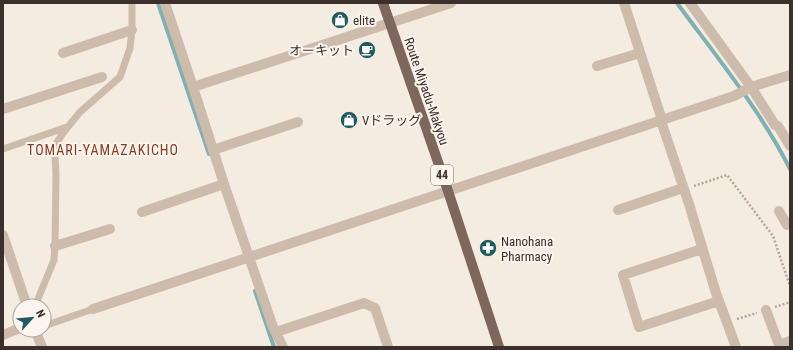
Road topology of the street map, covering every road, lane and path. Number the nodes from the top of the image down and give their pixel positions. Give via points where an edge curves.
1 (132, 3) edge
2 (165, 3) edge
3 (383, 3) edge
4 (451, 3) edge
5 (624, 3) edge
6 (690, 3) edge
7 (390, 22) junction
8 (132, 30) junction
9 (63, 53) dead end
10 (640, 53) junction
11 (597, 66) dead end
12 (790, 75) edge
13 (102, 77) dead end
14 (193, 87) junction
15 (745, 90) junction
16 (3, 109) edge
17 (662, 120) junction
18 (298, 122) dead end
19 (69, 126) junction
20 (790, 146) edge
21 (3, 149) edge
22 (213, 150) junction
23 (224, 184) junction
24 (684, 189) junction
25 (448, 191) junction
26 (618, 210) dead end
27 (779, 211) dead end
28 (142, 212) dead end
29 (790, 224) edge
30 (110, 229) dead end
31 (3, 235) edge
32 (55, 246) junction
33 (702, 249) junction
34 (246, 258) junction
35 (790, 286) edge
36 (24, 298) edge
37 (37, 298) edge
38 (720, 301) junction
39 (93, 309) joint
40 (766, 310) dead end
41 (52, 323) edge
42 (276, 332) junction
43 (790, 341) edge
44 (283, 347) edge
45 (388, 347) edge
46 (499, 347) edge
47 (736, 347) edge

1 - 8 lane
2 - 14 street
3 - 7 main road, Route Miyadu-Makyou / 44
4 - 7 street
5 - 10 street
6 - 15 street
7 - 14 street
7 - 25 main road, Route Miyadu-Makyou / 44
8 - 9 street
8 - 19 lane via 128,54 120,77 80,112
10 - 11 street
10 - 17 street
12 - 15 street
13 - 16 street
14 - 22 street
15 - 17 street
15 - 20 street via 778,126
17 - 24 street
17 - 25 street
18 - 22 street
19 - 21 lane
19 - 32 lane via 56,144 54,155
22 - 23 street
23 - 28 street
23 - 34 street
24 - 26 street
24 - 33 street
24 - 35 path via 727,175 773,236
25 - 34 street
25 - 46 main road, Route Miyadu-Makyou / 44
27 - 29 street via 787,225
30 - 32 street
31 - 36 street
32 - 37 lane via 54,260
33 - 38 street
33 - 38 street via 623,275 639,327
34 - 39 street
34 - 42 street
38 - 47 street
39 - 41 lane
40 - 43 street via 779,345
42 - 44 street
42 - 45 street via 364,303 375,308

